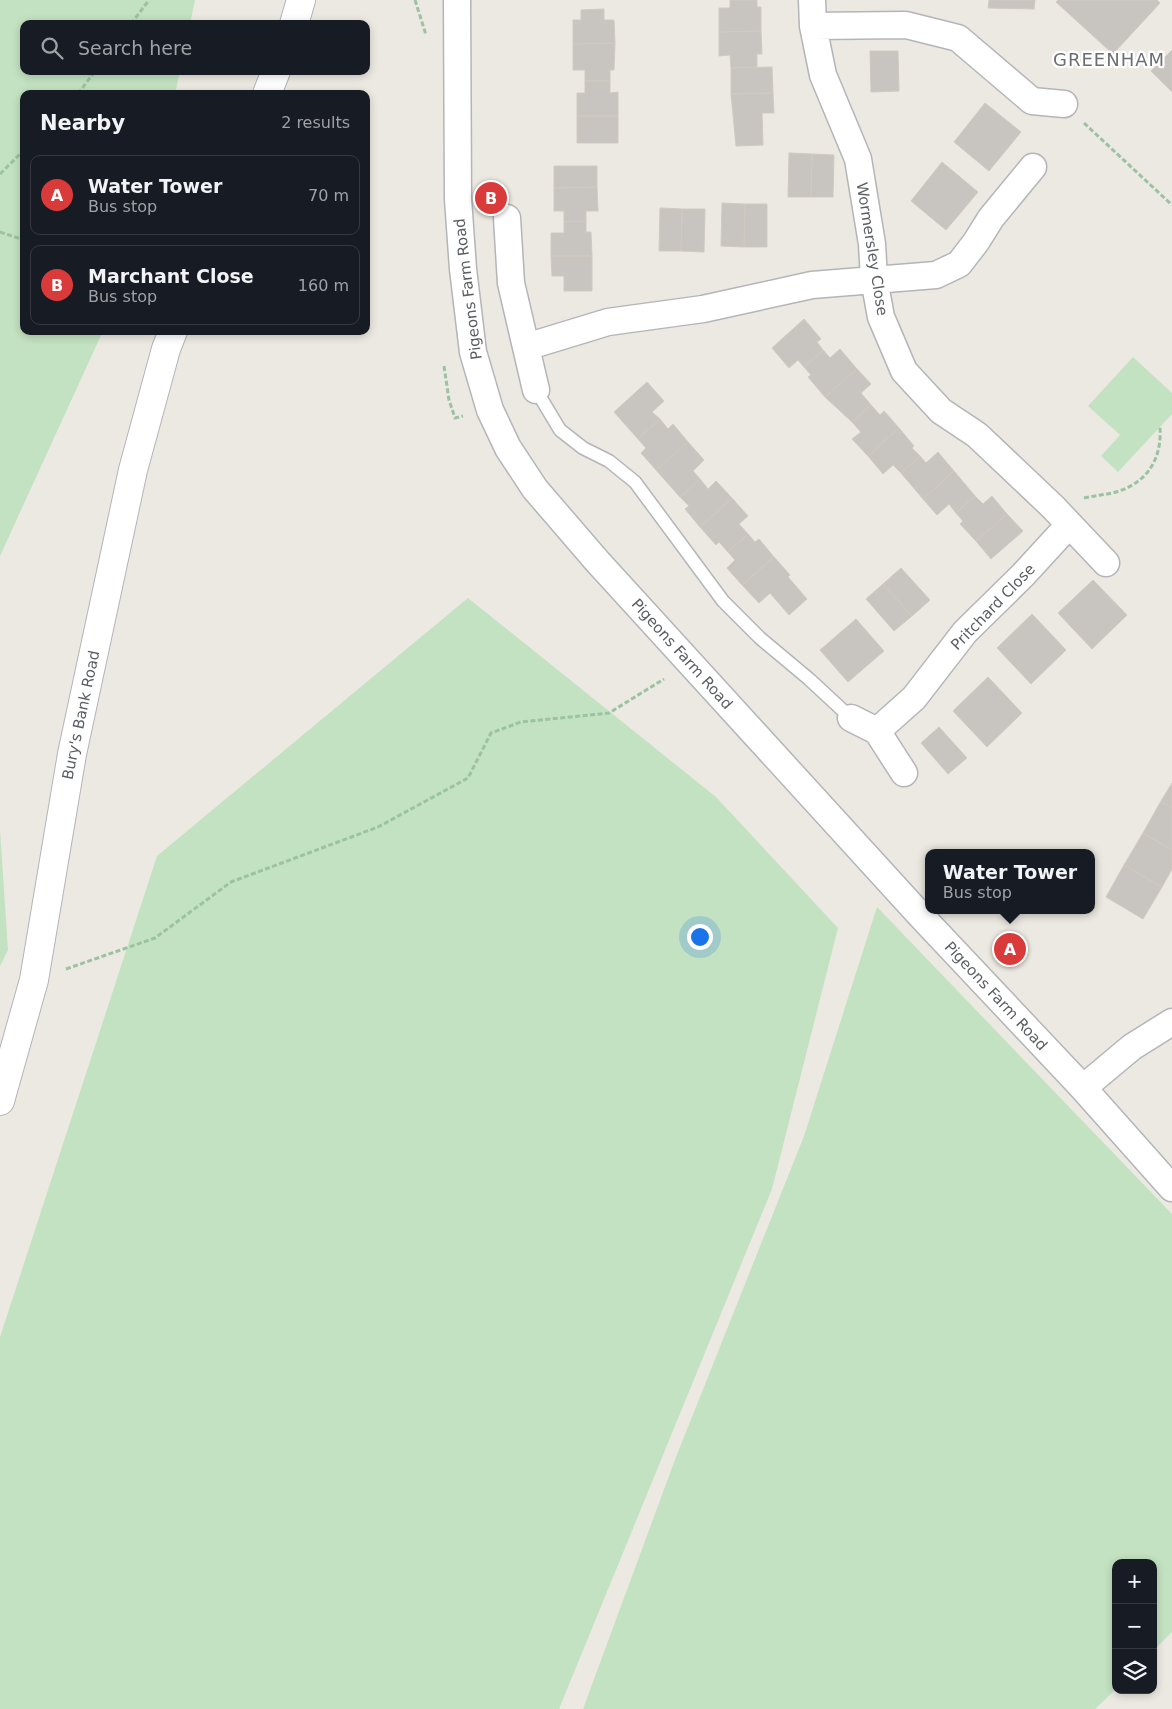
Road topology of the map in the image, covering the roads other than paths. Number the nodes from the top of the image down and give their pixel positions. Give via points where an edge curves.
1 (301, 0) edge
2 (457, 0) edge
3 (812, 0) edge
4 (295, 20) edge
5 (813, 26) junction
6 (274, 75) edge
7 (269, 90) edge
8 (1064, 104) road end
9 (1032, 167) dead end
10 (507, 218) dead end
11 (874, 279) junction
12 (171, 335) edge
13 (526, 347) junction
14 (536, 390) joint
15 (1060, 517) junction
16 (1106, 563) dead end
17 (851, 718) joint
18 (877, 731) junction
19 (904, 773) dead end
20 (1172, 1022) edge
21 (1083, 1088) junction
22 (0, 1101) edge
23 (1172, 1188) edge

1 - 4 street
2 - 21 street, Pigeons Farm Road via 458,199 463,269 473,352 490,410 508,448 535,489 690,662 920,915
3 - 5 street, Wormersley Close
5 - 8 street via 906,25 958,38 1032,101
5 - 11 street, Wormersley Close via 823,74 858,159 872,244
6 - 7 street
9 - 11 street via 990,218 959,264 936,276
10 - 13 street via 511,283
11 - 13 street via 812,285 703,309 608,322
11 - 15 street, Wormersley Close via 881,317 904,371 941,411 976,435
12 - 22 street, Bury's Bank Road via 133,470 72,754 34,980
13 - 14 street
14 - 17 lane via 560,430 635,482 723,601
15 - 16 street, Wormersley Close
15 - 18 street, Pritchard Close via 1024,575 965,632 914,698
17 - 18 street
18 - 19 street
20 - 21 street via 1132,1047
21 - 23 street, Pigeons Farm Road

